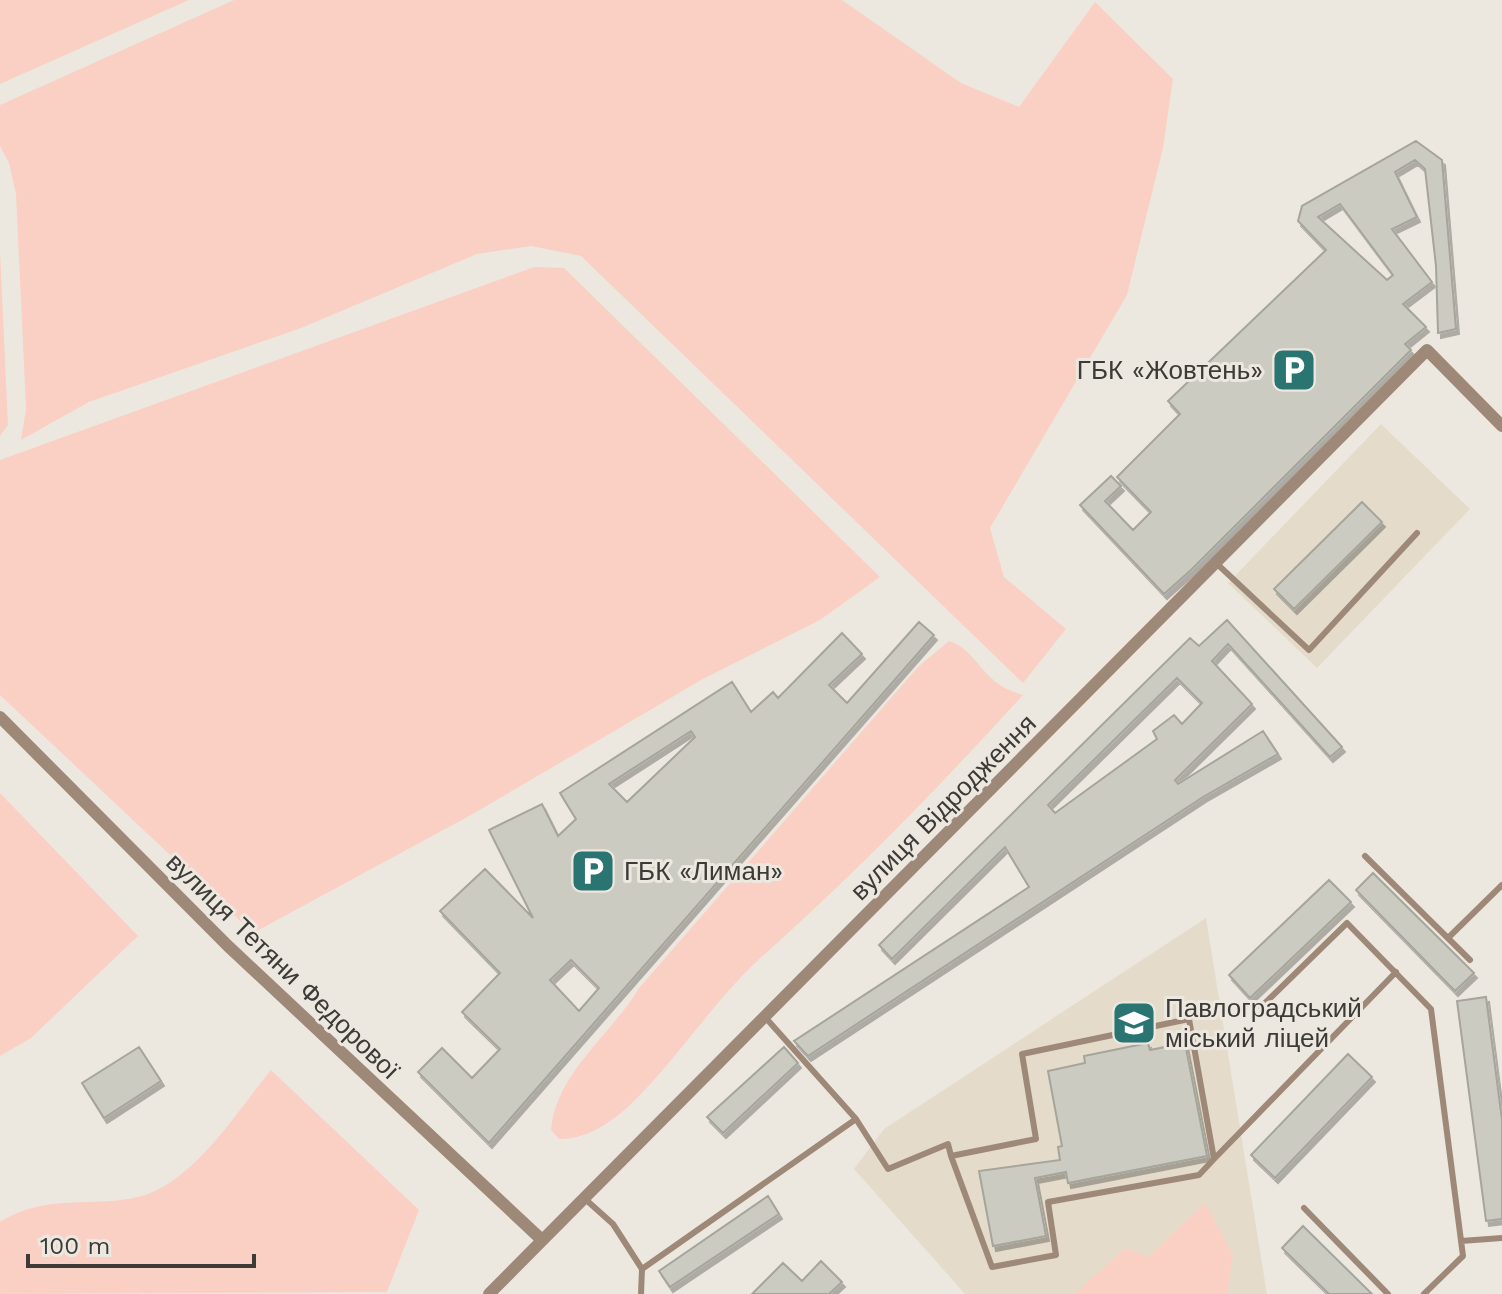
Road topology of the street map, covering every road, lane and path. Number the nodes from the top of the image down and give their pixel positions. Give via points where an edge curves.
1 (1502, 426) edge
2 (1417, 533) dead end
3 (1215, 562) junction
4 (1, 720) edge
5 (1365, 856) dead end
6 (1502, 885) edge
7 (1448, 938) junction
8 (1470, 960) dead end
9 (1396, 972) junction
10 (1261, 1007) dead end
11 (764, 1016) junction
12 (856, 1119) junction
13 (951, 1156) junction
14 (1214, 1159) junction
15 (584, 1198) junction
16 (1304, 1208) dead end
17 (1502, 1238) edge
18 (542, 1240) junction
19 (1461, 1241) junction
20 (642, 1269) junction
21 (489, 1294) edge
22 (641, 1294) edge
23 (1388, 1294) edge
24 (1424, 1294) edge

1 - 3 street, вулиця Відродження via 1427,350
2 - 3 lane via 1309,650
3 - 11 street, вулиця Відродження
4 - 18 street, вулиця Тетяни Федорової via 227,945
5 - 7 lane
6 - 7 lane
7 - 8 lane
9 - 10 lane via 1347,923
9 - 14 lane
9 - 19 lane via 1431,1009
11 - 12 lane
11 - 15 street, вулиця Відродження
12 - 13 lane via 888,1169 948,1144
12 - 20 lane
13 - 14 lane via 992,1267 1056,1255 1048,1202 1199,1175
13 - 14 lane via 1036,1139 1022,1054 1189,1019
15 - 18 street, вулиця Відродження
15 - 20 lane via 613,1224
16 - 23 lane
17 - 19 lane
18 - 21 street, вулиця Відродження
19 - 24 lane via 1463,1256
20 - 22 lane

